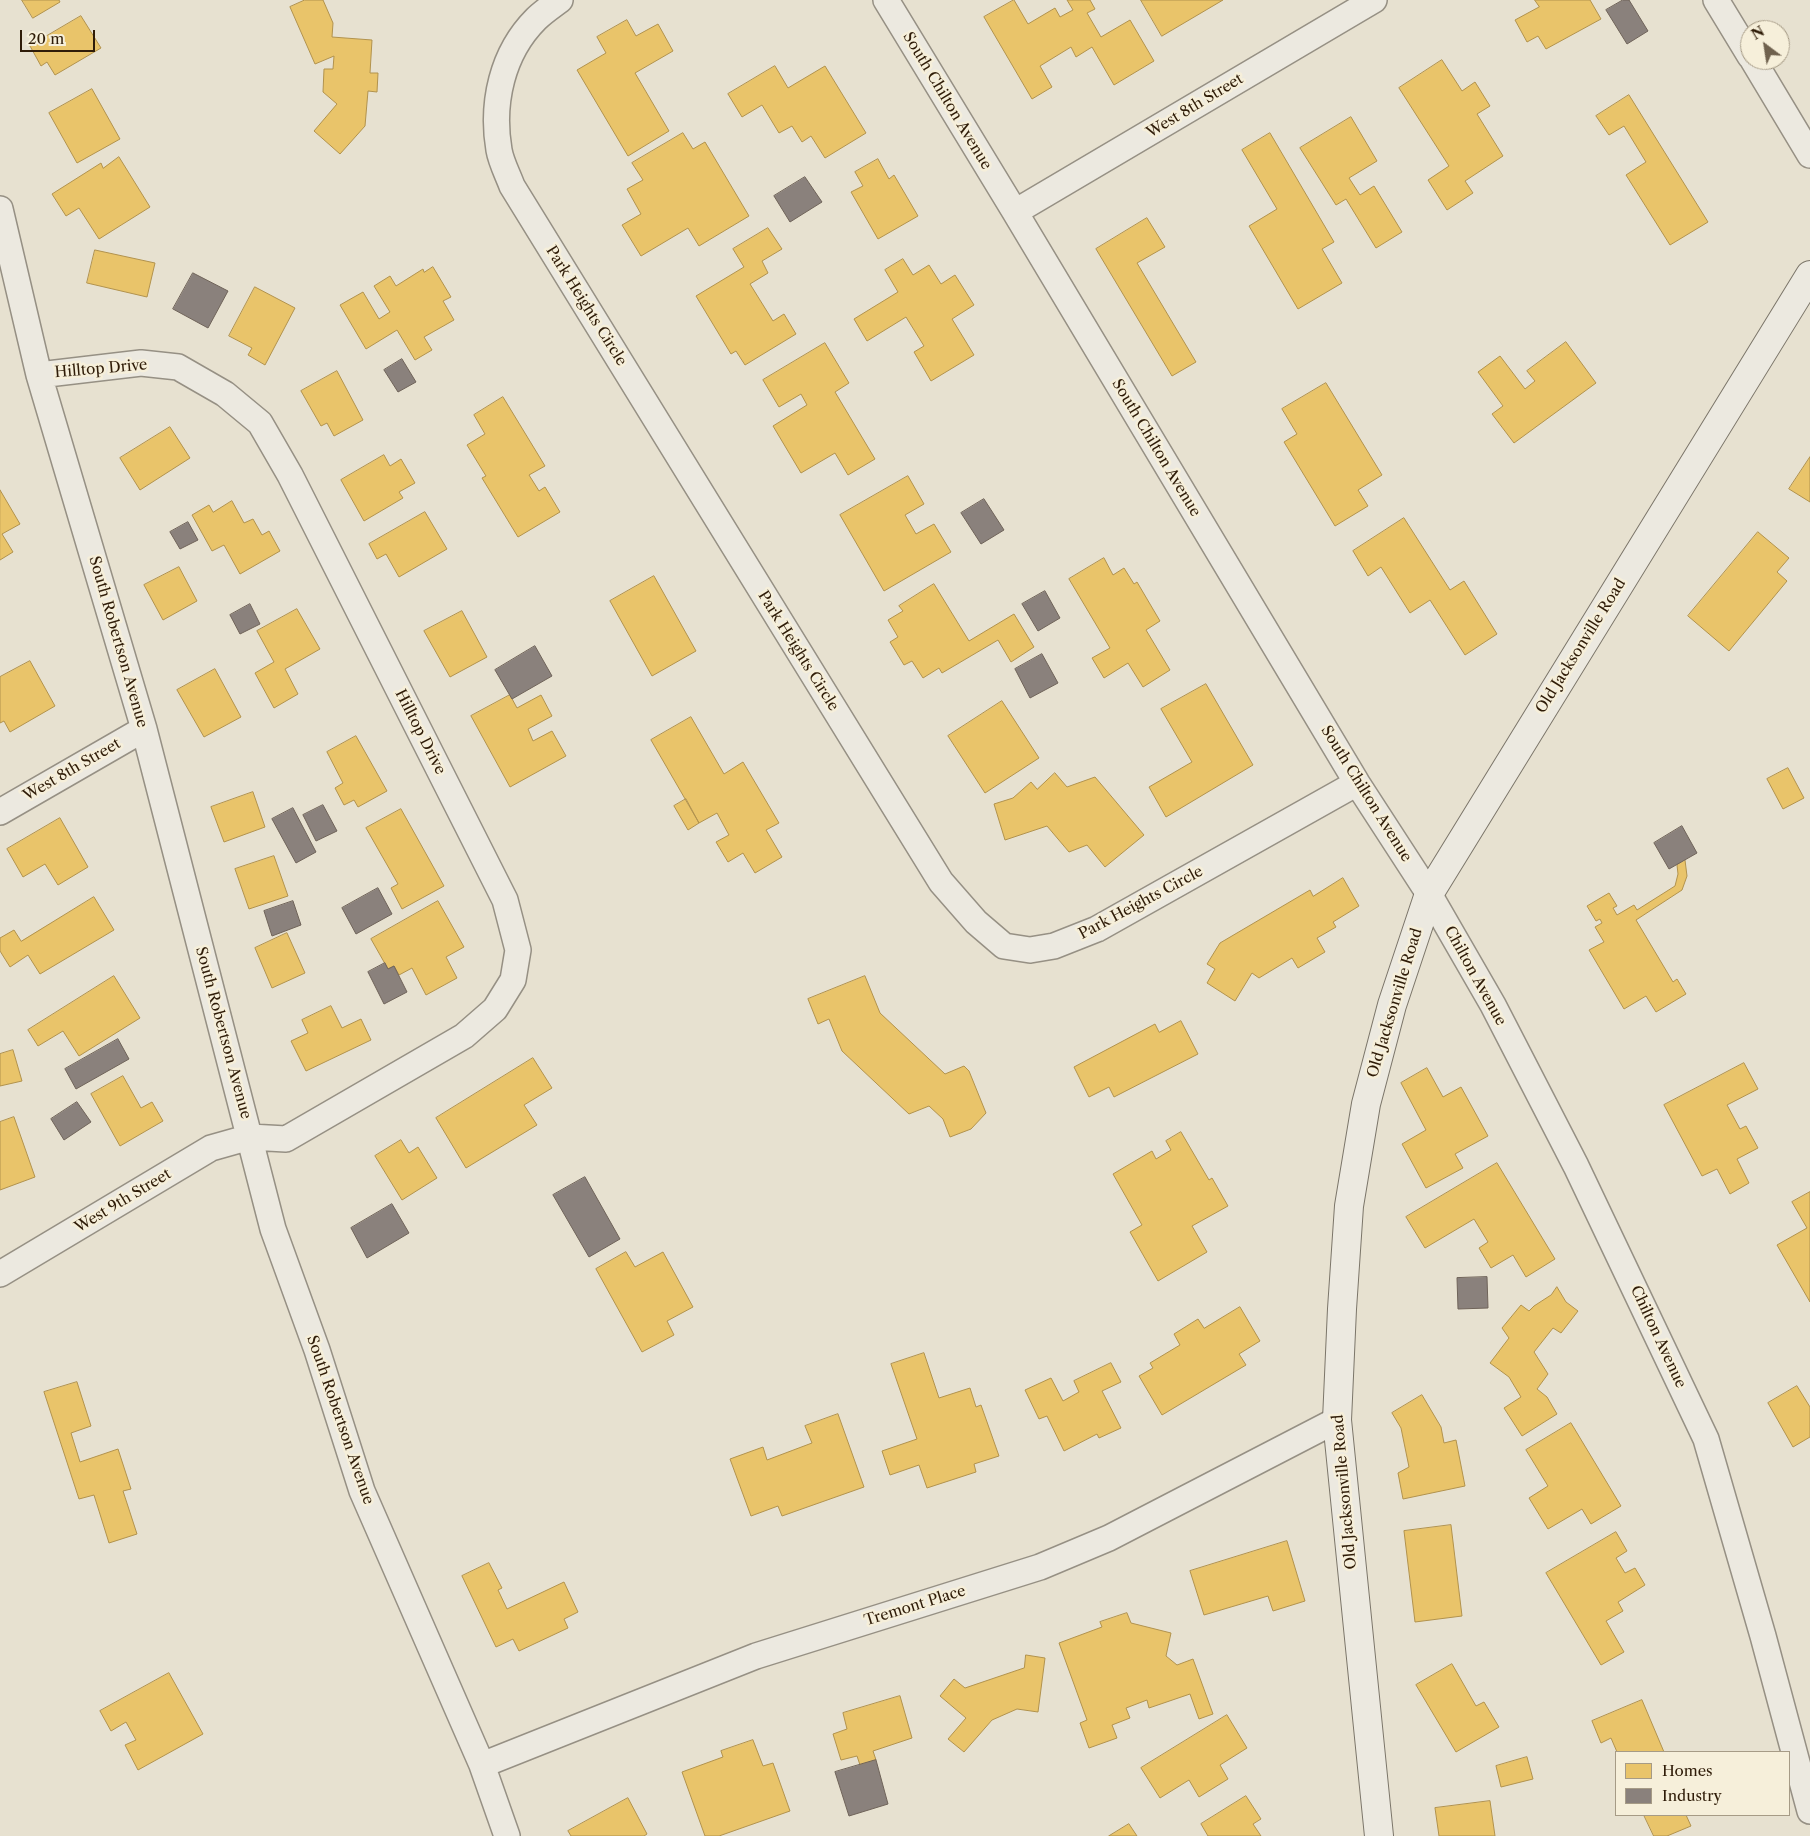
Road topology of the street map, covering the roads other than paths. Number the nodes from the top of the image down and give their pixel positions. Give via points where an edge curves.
1 (560, 0) edge
2 (886, 0) edge
3 (1374, 0) edge
4 (1716, 0) edge
5 (1740, 40) edge
6 (1759, 70) edge
7 (1810, 155) edge
8 (0, 209) edge
9 (1015, 212) junction
10 (1810, 275) edge
11 (39, 375) junction
12 (144, 729) junction
13 (1357, 783) junction
14 (0, 812) edge
15 (1429, 894) junction
16 (250, 1137) junction
17 (0, 1274) edge
18 (1337, 1420) junction
19 (482, 1765) junction
20 (1810, 1811) edge
21 (507, 1836) edge
22 (1379, 1836) edge

1 - 13 street, Park Heights Circle via 536,19 514,48 500,81 495,117 499,152 512,186 941,882 976,922 1004,946 1030,950 1054,946 1097,930
2 - 9 street, South Chilton Avenue
3 - 9 street, West 8th Street
4 - 5 street
6 - 7 street
8 - 11 street, South Robertson Avenue
9 - 13 street, South Chilton Avenue
10 - 15 main road, Old Jacksonville Road
11 - 12 street, South Robertson Avenue
11 - 16 street, Hilltop Drive via 141,363 178,367 225,394 260,423 290,475 505,900 518,950 513,980 495,1009 464,1036 286,1139
12 - 14 street, West 8th Street
12 - 16 street, South Robertson Avenue
13 - 15 street, South Chilton Avenue
15 - 18 main road, Old Jacksonville Road via 1392,1005 1366,1104 1349,1206
15 - 20 street, Chilton Avenue via 1492,1005 1576,1166 1706,1439
16 - 17 street, West 9th Street via 211,1148
16 - 19 street, South Robertson Avenue via 272,1229 317,1350 362,1491
18 - 19 street, Tremont Place via 1109,1538 1040,1567 756,1656
18 - 22 main road, Old Jacksonville Road
19 - 21 street, South Robertson Avenue

